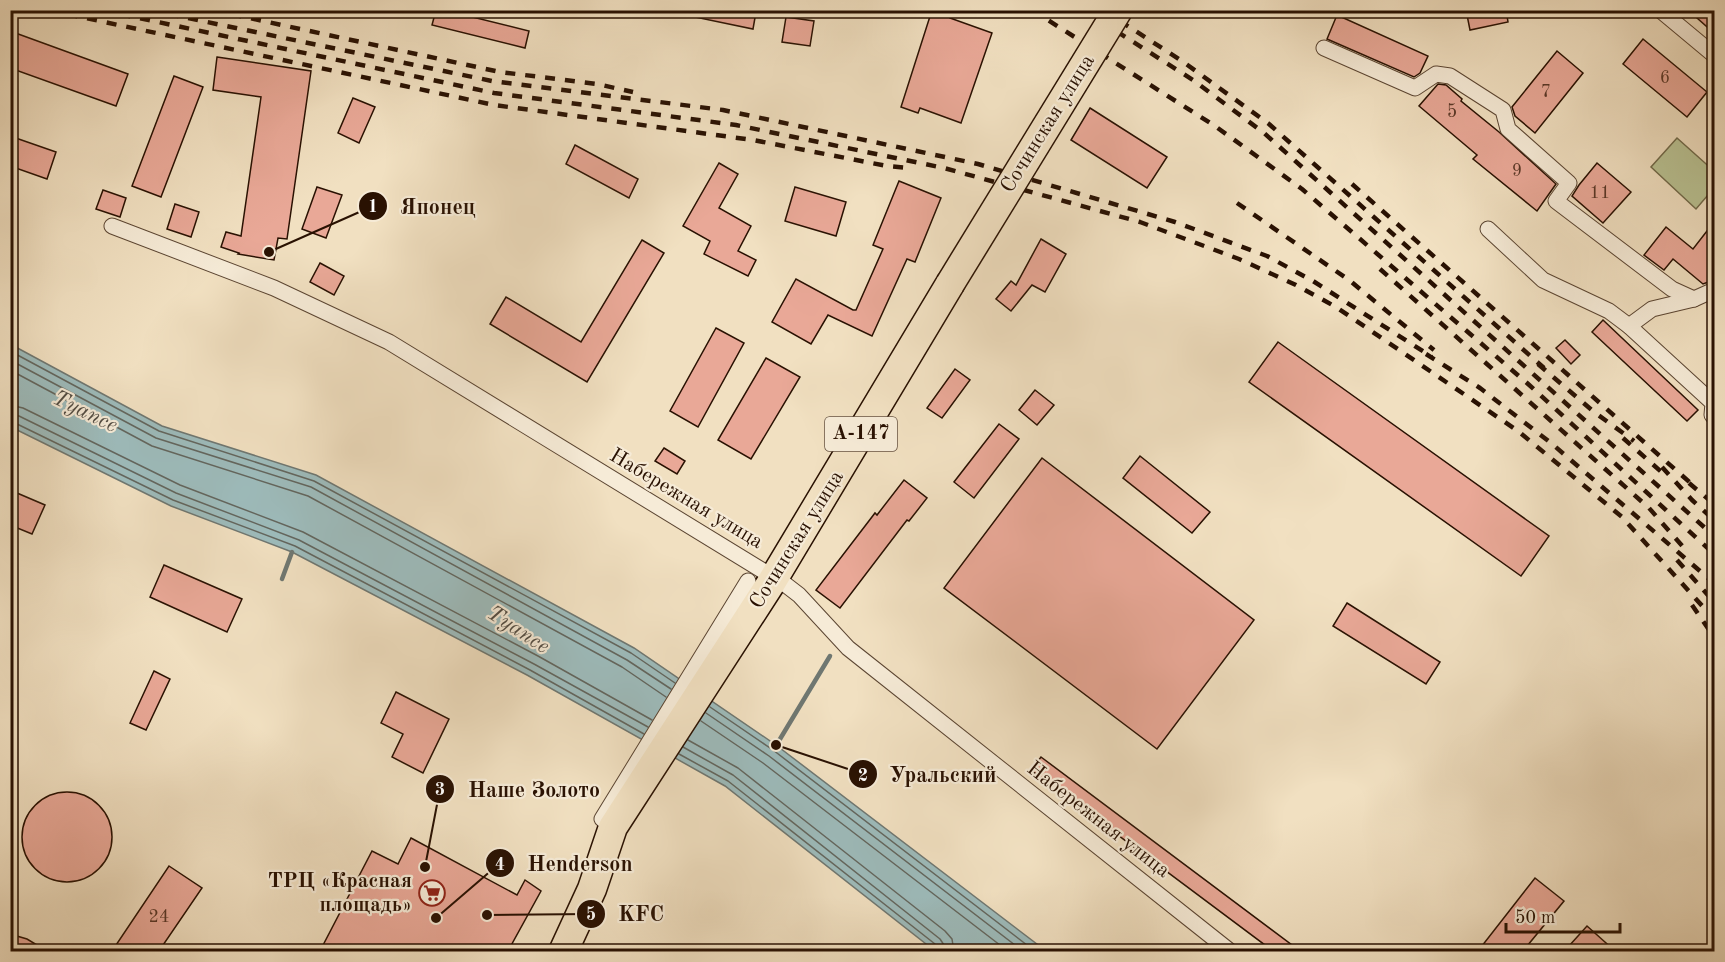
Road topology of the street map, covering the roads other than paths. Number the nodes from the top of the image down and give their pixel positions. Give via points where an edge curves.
1 (1118, 10) edge
2 (1660, 10) edge
3 (1324, 48) dead end
4 (1714, 56) edge
5 (112, 226) dead end
6 (1488, 229) dead end
7 (1714, 291) edge
8 (1694, 299) junction
9 (1629, 326) junction
10 (1714, 417) edge
11 (765, 580) junction
12 (563, 951) edge
13 (1231, 951) edge

1 - 11 highway, Сочинская улица / А-147, bridge
2 - 4 street
3 - 8 street via 1415,88 1436,74 1450,76 1503,110 1508,129 1569,183 1557,201 1672,290
5 - 11 street, Набережная улица via 274,288 389,342
6 - 9 street via 1543,280 1608,311
7 - 8 street
8 - 9 street via 1652,309
9 - 10 street via 1713,404
11 - 12 highway, Сочинская улица / А-147 via 607,824 592,889
11 - 13 street, Набережная улица via 799,595 848,648

